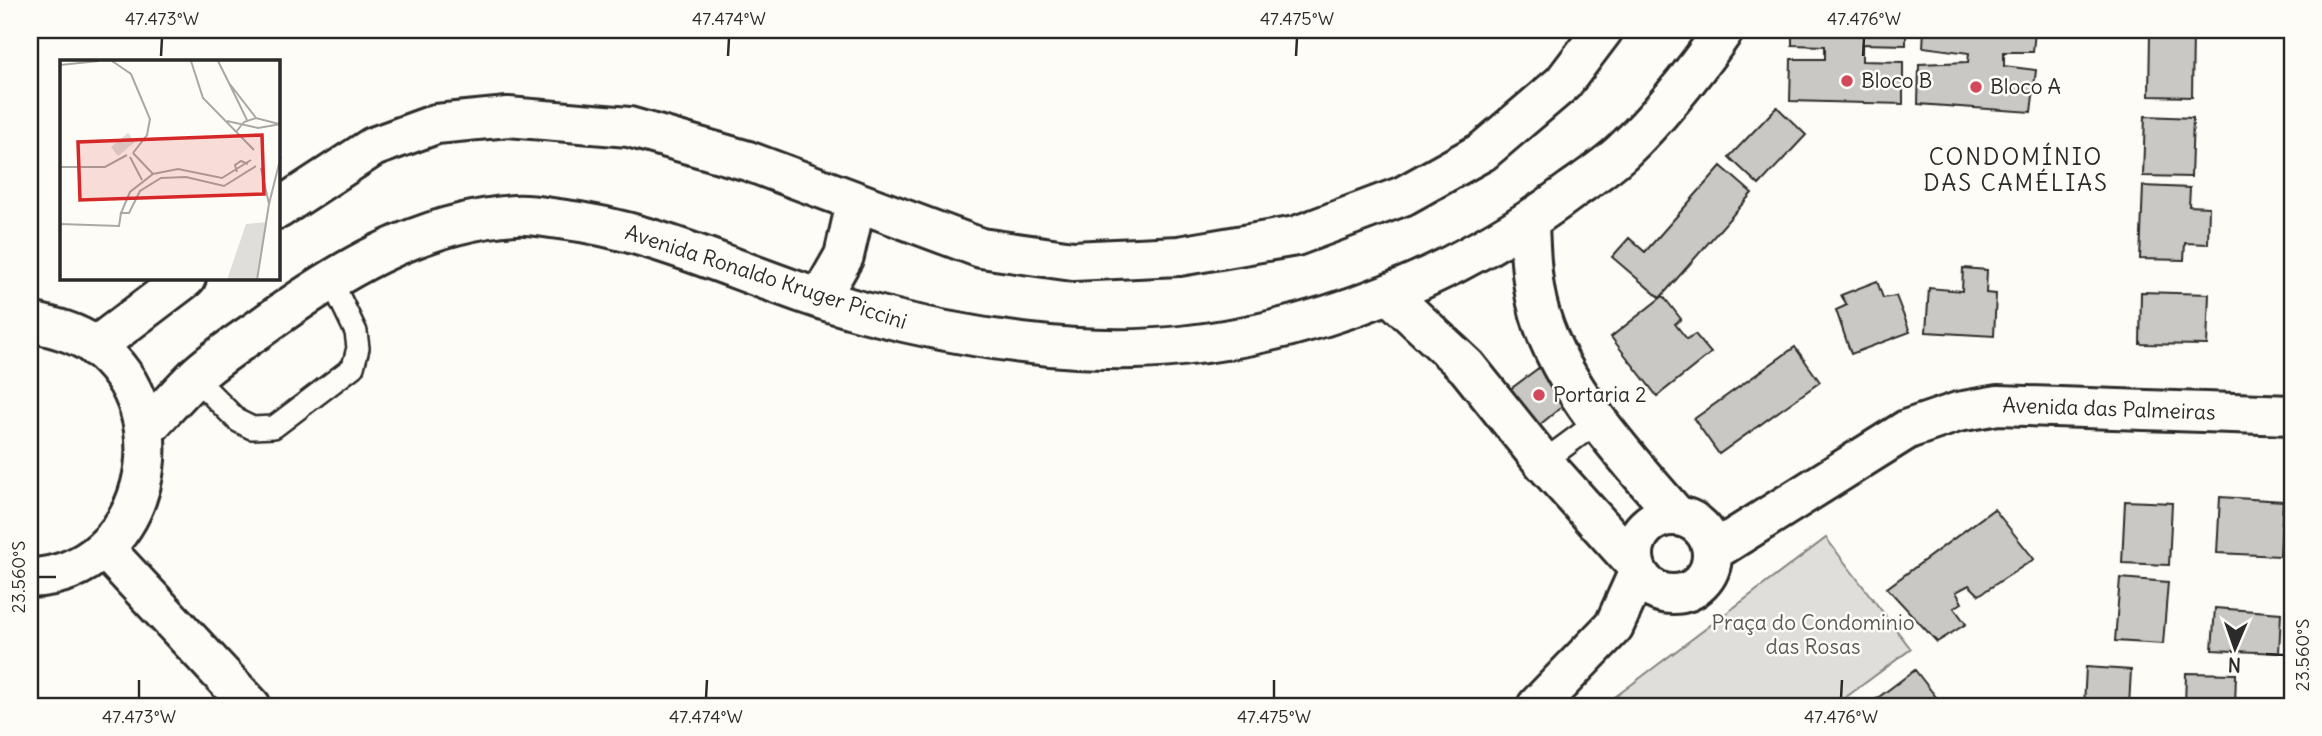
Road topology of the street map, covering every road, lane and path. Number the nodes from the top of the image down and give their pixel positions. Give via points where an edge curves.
1 (1602, 30) edge
2 (1724, 30) edge
3 (856, 203) junction
4 (280, 208) edge
5 (1529, 223) junction
6 (330, 278) junction
7 (183, 280) edge
8 (1390, 295) junction
9 (820, 298) junction
10 (30, 322) edge
11 (95, 347) junction
12 (195, 378) junction
13 (2292, 415) edge
14 (1597, 422) junction
15 (146, 429) junction
16 (1543, 462) junction
17 (1677, 516) junction
18 (103, 548) junction
19 (1712, 552) junction
20 (1636, 568) junction
21 (30, 578) edge
22 (251, 706) edge
23 (1536, 706) edge

1 - 3 street via 1563,83 1482,152 1403,196 1296,236 1179,256 1073,261 981,248
2 - 5 street, Avenida Ronaldo Kruger Piccini via 1686,84 1619,155
3 - 4 street via 748,161 629,127 508,117 436,124 373,147
3 - 9 street via 844,256
5 - 8 street, Avenida Ronaldo Kruger Piccini
5 - 14 street via 1537,306 1559,358
6 - 9 street, Avenida Ronaldo Kruger Piccini via 413,237 474,219 520,214 583,221 642,235
6 - 12 street, Avenida Ronaldo Kruger Piccini
6 - 12 lane via 356,332 353,367 274,427 252,428 238,421
7 - 11 street
8 - 9 street, Avenida Ronaldo Kruger Piccini via 1274,331 1178,346 1077,348 907,323
8 - 16 street via 1467,367
10 - 11 street via 62,329
11 - 15 street via 129,383
12 - 15 street, Avenida Ronaldo Kruger Piccini
13 - 19 street, Avenida das Palmeiras via 1998,405 1958,412 1908,429
14 - 16 lane
14 - 17 street
15 - 18 street via 146,473 131,513
16 - 20 street
17 - 19 street via 1701,528
17 - 20 street via 1643,529 1633,551
18 - 21 street via 75,566
18 - 22 street
19 - 20 street via 1705,578 1684,593 1657,591
20 - 23 street via 1614,626

